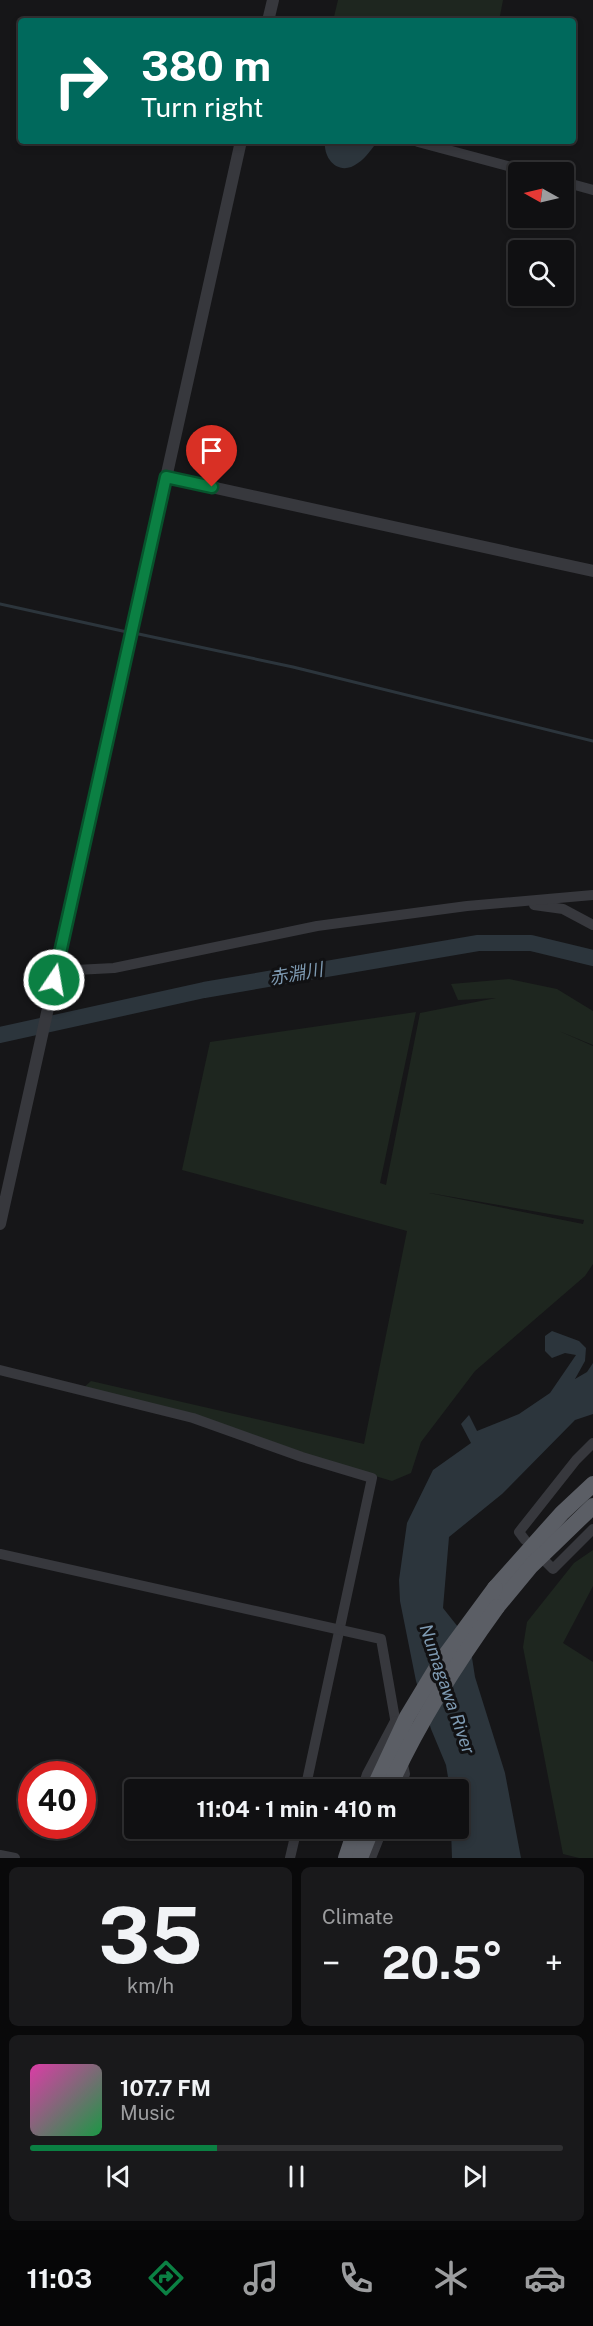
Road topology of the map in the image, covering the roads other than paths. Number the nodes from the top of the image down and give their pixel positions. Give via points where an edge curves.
1 (273, 0) edge
2 (269, 18) edge
3 (240, 144) edge
4 (425, 144) edge
5 (508, 166) edge
6 (574, 185) edge
7 (593, 190) edge
8 (166, 477) junction
9 (593, 571) edge
10 (593, 895) edge
11 (507, 902) junction
12 (593, 924) edge
13 (55, 975) junction
14 (0, 1224) edge
15 (0, 1370) edge
16 (593, 1443) edge
17 (593, 1484) edge
18 (593, 1506) edge
19 (593, 1529) edge
20 (525, 1540) dead end
21 (0, 1554) edge
22 (545, 1561) dead end
23 (340, 1631) junction
24 (395, 1721) junction
25 (307, 1779) edge
26 (365, 1779) edge
27 (378, 1779) edge
28 (393, 1779) edge
29 (403, 1779) edge
30 (294, 1839) edge
31 (345, 1839) edge
32 (352, 1839) edge
33 (368, 1839) edge
34 (379, 1839) edge
35 (0, 1855) edge
36 (15, 1858) edge
37 (290, 1858) edge
38 (339, 1858) edge
39 (346, 1858) edge
40 (360, 1858) edge
41 (371, 1858) edge

1 - 2 street
3 - 8 street
4 - 5 street
6 - 7 street
8 - 9 street
8 - 13 street
10 - 11 street
11 - 12 street via 563,909
11 - 13 street via 317,926 114,968
13 - 14 street
15 - 23 street via 193,1418 372,1478
16 - 20 street via 519,1532
17 - 27 highway, bridge via 495,1588 407,1717
18 - 28 highway, bridge via 531,1566 497,1607 450,1673
19 - 22 street via 553,1569
21 - 23 street
23 - 24 street via 381,1639
23 - 25 street
24 - 26 street
24 - 29 street
30 - 37 street
31 - 38 street
32 - 39 highway
33 - 40 highway
34 - 41 street
35 - 36 street

